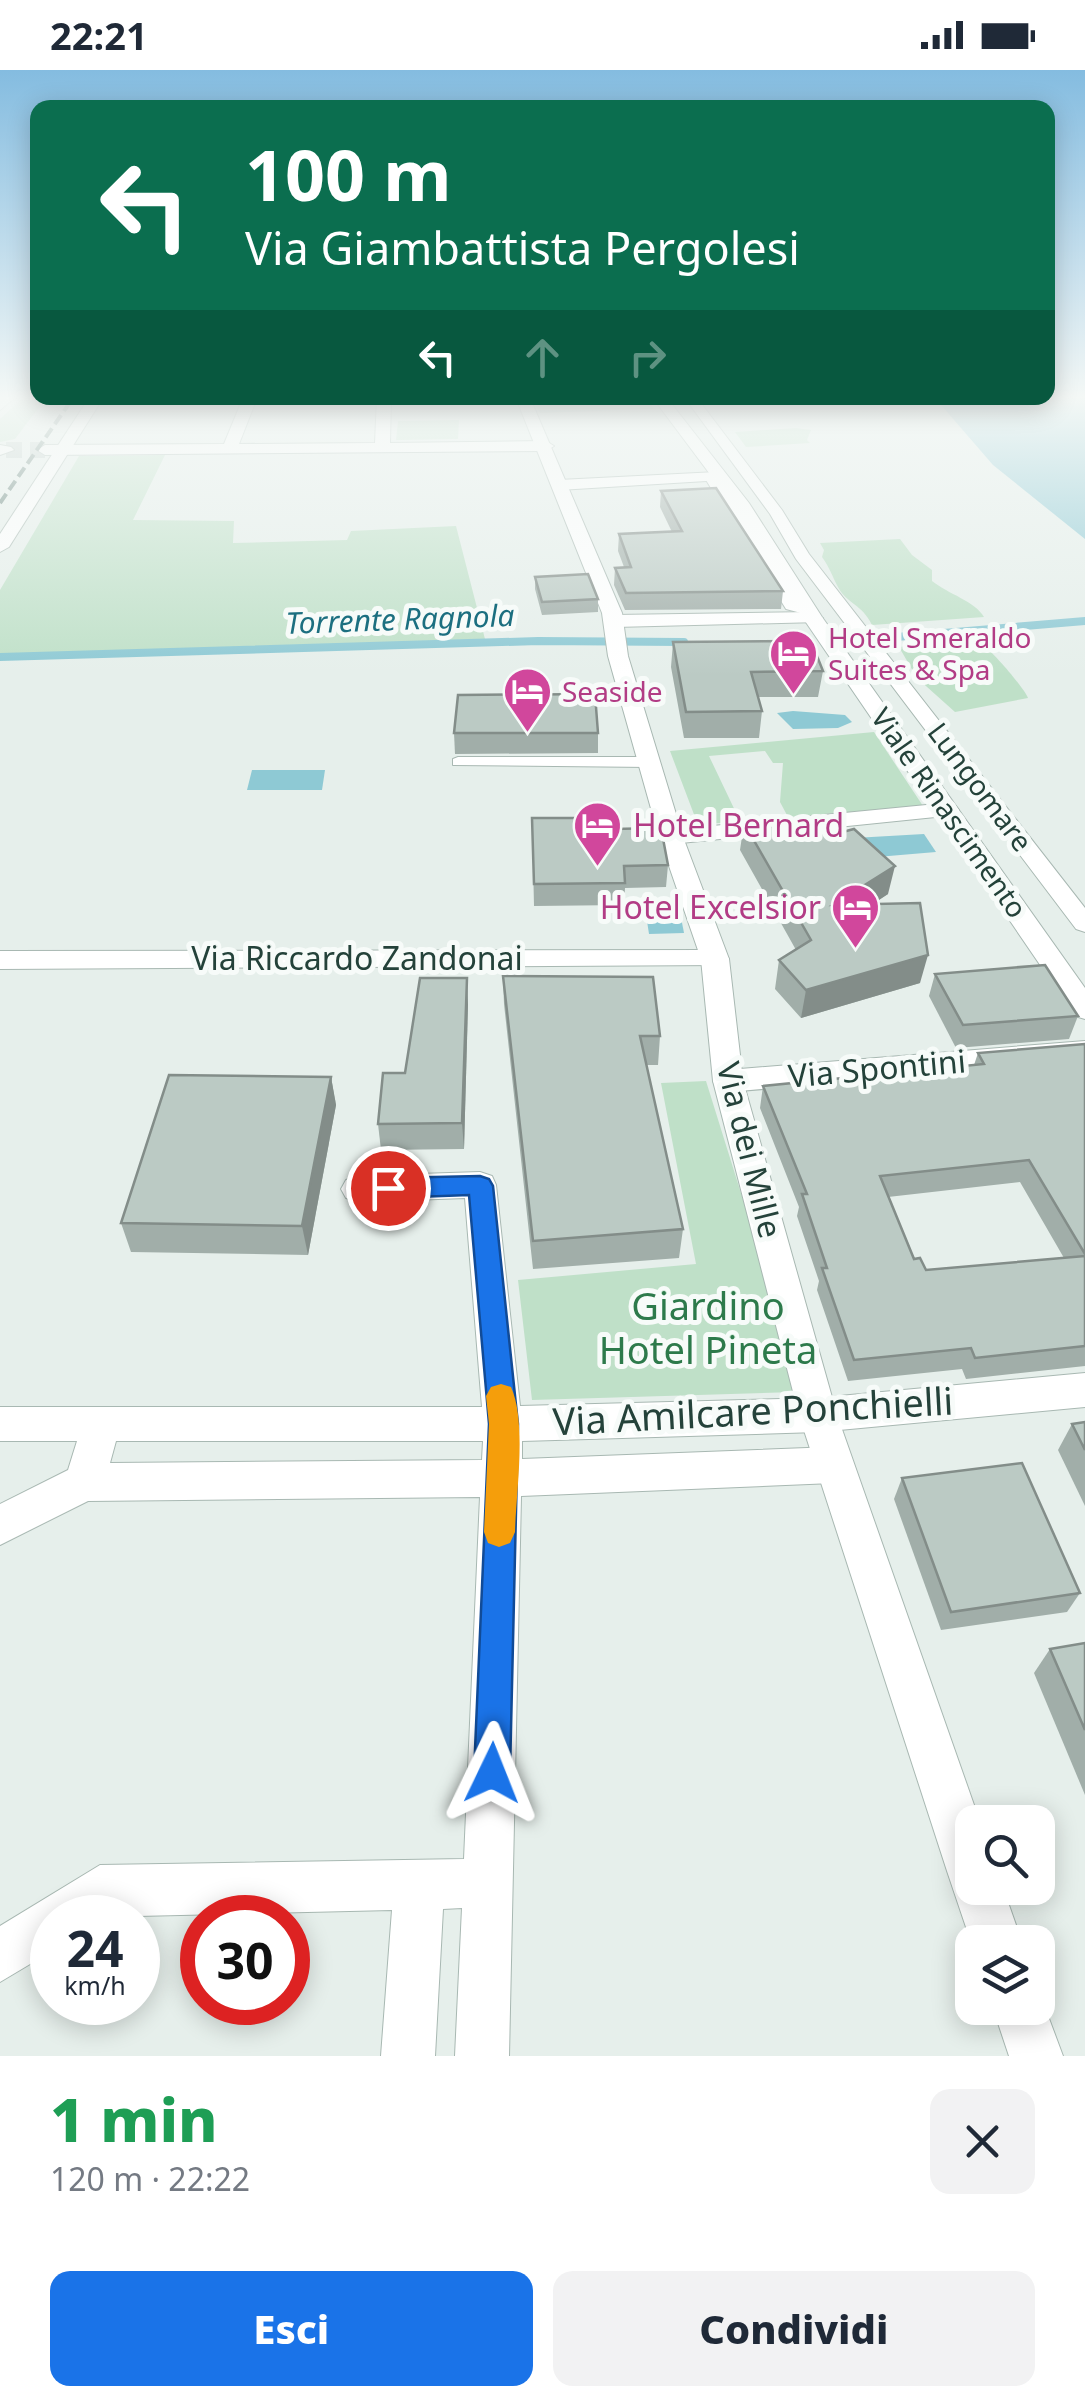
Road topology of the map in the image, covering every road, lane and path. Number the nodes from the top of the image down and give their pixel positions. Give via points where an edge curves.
1 (31, 491) edge
2 (560, 491) edge
3 (728, 491) edge
4 (758, 491) edge
5 (0, 547) edge
6 (804, 613) junction
7 (616, 636) junction
8 (458, 762) dead end
9 (650, 762) junction
10 (947, 810) junction
11 (671, 837) junction
12 (1085, 924) edge
13 (715, 958) junction
14 (0, 960) edge
15 (1085, 1008) edge
16 (1085, 1051) edge
17 (728, 1081) junction
18 (358, 1189) dead end
19 (1085, 1390) edge
20 (818, 1415) junction
21 (0, 1424) edge
22 (504, 1424) junction
23 (102, 1425) junction
24 (833, 1465) junction
25 (501, 1478) junction
26 (84, 1482) junction
27 (0, 1524) edge
28 (955, 1822) edge
29 (488, 1883) junction
30 (420, 1884) junction
31 (92, 1895) edge
32 (30, 1936) edge
33 (0, 1956) edge
34 (1025, 2025) edge
35 (408, 2056) edge
36 (482, 2056) edge
37 (1036, 2056) edge

1 - 5 street
2 - 7 street, Via dei Mille
3 - 6 street, Viale Rinascimento
4 - 12 street, Lungomare
6 - 7 street
6 - 10 street, Viale Rinascimento
7 - 9 street, Via dei Mille
8 - 9 lane
9 - 11 street, Via dei Mille
10 - 11 street
10 - 15 street, Viale Rinascimento
11 - 13 street, Via dei Mille
13 - 14 street, Via Riccardo Zandonai
13 - 17 street, Via dei Mille
16 - 17 street, Via Spontini
17 - 20 street, Via dei Mille
18 - 22 street via 480,1186
19 - 20 street, Via Amilcare Ponchielli
20 - 22 street, Via Amilcare Ponchielli
20 - 24 street, Via dei Mille
21 - 23 street, Via Amilcare Ponchielli
22 - 23 street, Via Amilcare Ponchielli
22 - 25 street
23 - 26 street
24 - 25 street, Via Amilcare Ponchielli
24 - 28 street, Via dei Mille
25 - 26 street, Via Amilcare Ponchielli
25 - 29 street
26 - 27 street
29 - 30 street
29 - 36 street
30 - 31 street
30 - 35 street
32 - 33 street
34 - 37 street

